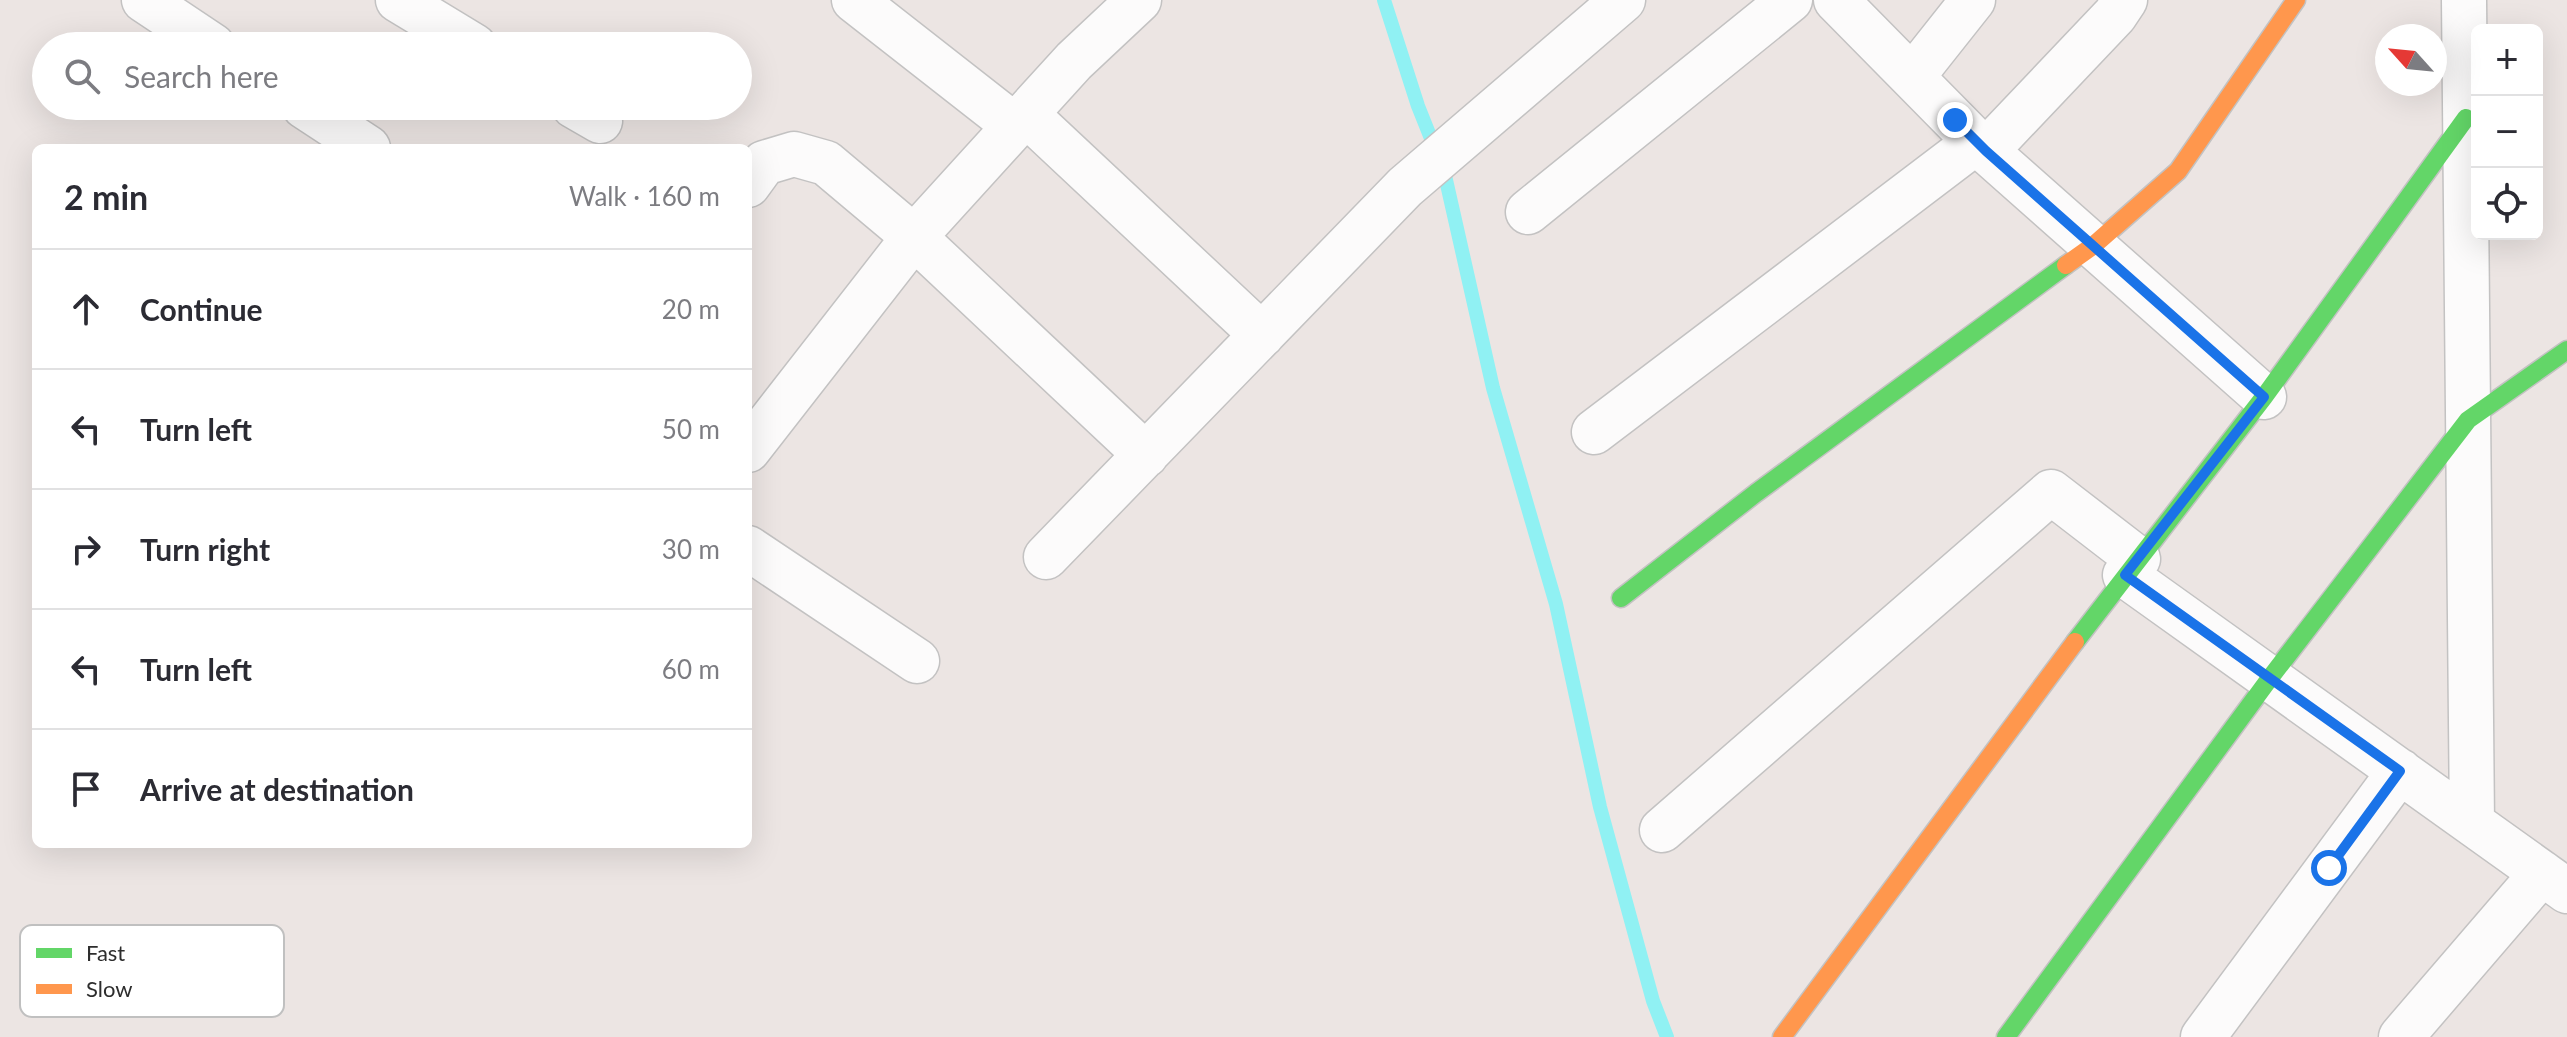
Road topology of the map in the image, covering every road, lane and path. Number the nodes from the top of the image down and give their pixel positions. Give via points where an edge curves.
1 (398, 0) edge
2 (854, 0) edge
3 (1139, 0) edge
4 (1623, 0) edge
5 (1790, 0) edge
6 (1836, 0) edge
7 (1973, 0) edge
8 (2125, 0) edge
9 (2296, 0) edge
10 (2464, 0) edge
11 (135, 7) edge
12 (185, 32) edge
13 (451, 32) edge
14 (1912, 77) junction
15 (2466, 118) junction
16 (325, 120) edge
17 (1021, 120) junction
18 (362, 144) edge
19 (1981, 147) junction
20 (752, 180) edge
21 (1528, 212) dead end
22 (914, 237) junction
23 (2094, 245) junction
24 (1262, 335) junction
25 (2567, 350) edge
26 (2264, 397) junction
27 (2468, 420) junction
28 (1594, 432) dead end
29 (752, 445) edge
30 (1146, 455) junction
31 (752, 551) edge
32 (1046, 557) dead end
33 (2132, 567) junction
34 (1621, 598) dead end
35 (917, 661) dead end
36 (2270, 678) junction
37 (2400, 771) junction
38 (2472, 823) junction
39 (1662, 830) dead end
40 (2554, 882) edge
41 (1782, 1037) edge
42 (2006, 1037) edge
43 (2203, 1037) edge
44 (2401, 1037) edge

1 - 13 street
2 - 17 street
3 - 17 street
4 - 24 street via 1405,187
5 - 21 street
6 - 14 street
7 - 14 street
8 - 19 street
9 - 23 street via 2178,171
10 - 15 street
11 - 12 street
14 - 19 street
15 - 26 street
15 - 27 street
16 - 18 street
17 - 22 street
17 - 24 street
19 - 23 street
19 - 28 street
20 - 22 street via 764,163 794,154 826,163
22 - 29 street
22 - 30 street
23 - 26 street
23 - 34 street
24 - 30 street
25 - 27 street
26 - 33 street
27 - 36 street
27 - 38 street
30 - 32 street
31 - 35 street
33 - 36 street
33 - 39 street via 2051,492
33 - 41 street
36 - 37 street
36 - 42 street
37 - 38 street
37 - 43 street
38 - 40 street
40 - 44 street

